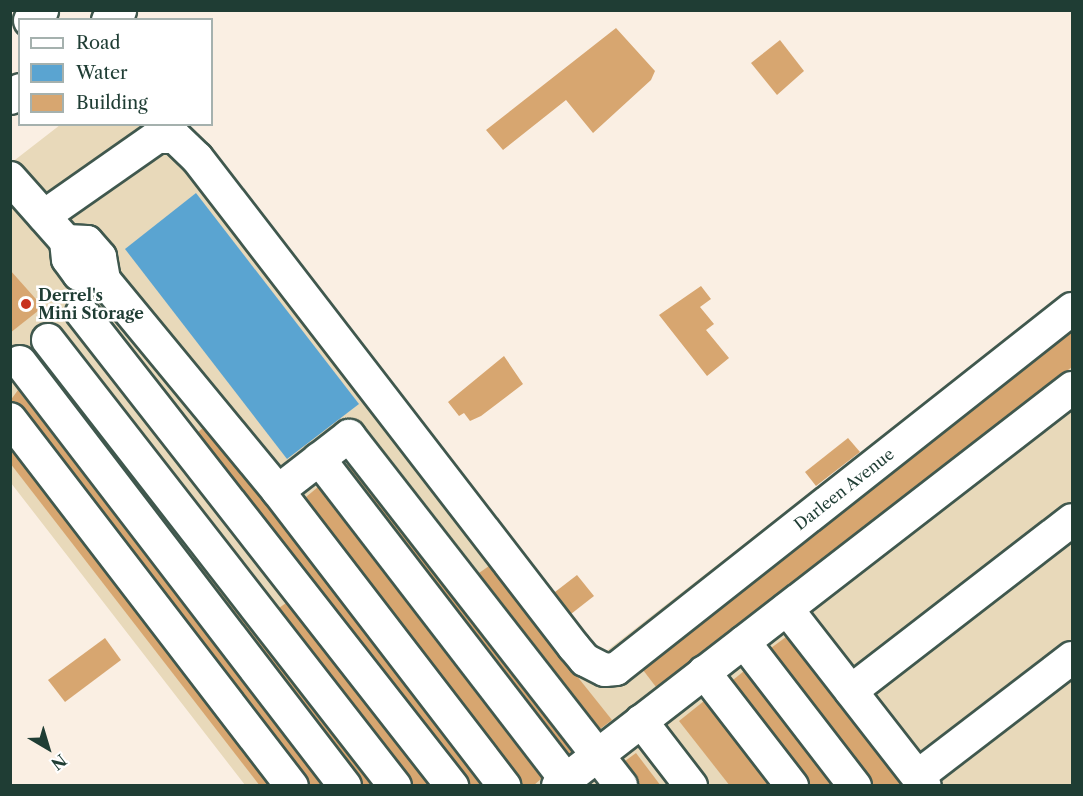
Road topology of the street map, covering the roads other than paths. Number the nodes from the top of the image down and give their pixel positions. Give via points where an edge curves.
1 (10, 178) edge
2 (44, 216) junction
3 (108, 285) junction
4 (1072, 309) edge
5 (82, 313) junction
6 (48, 340) junction
7 (15, 366) edge
8 (1072, 388) edge
9 (10, 419) edge
10 (319, 459) junction
11 (278, 491) junction
12 (1072, 519) edge
13 (787, 609) junction
14 (744, 642) junction
15 (1072, 658) edge
16 (704, 672) junction
17 (851, 691) junction
18 (641, 721) junction
19 (597, 755) junction
20 (921, 781) edge
21 (565, 783) edge
22 (292, 786) edge
23 (345, 786) edge
24 (395, 786) edge
25 (452, 786) edge
26 (504, 786) edge
27 (621, 786) edge
28 (692, 786) edge
29 (792, 786) edge
30 (855, 786) edge

1 - 2 street
2 - 3 street via 66,241 68,259 80,274
2 - 4 street, Darleen Avenue via 157,137 176,137 197,158 574,647 585,660 616,669
3 - 5 street
3 - 11 street
5 - 6 street
5 - 25 street
6 - 7 street
6 - 24 street
7 - 23 street
8 - 13 street
9 - 22 street
10 - 11 street
10 - 19 street via 349,436
10 - 21 street
11 - 26 street
12 - 17 street
13 - 14 street
13 - 17 street
14 - 16 street
14 - 30 street
15 - 20 street
16 - 18 street
16 - 29 street
17 - 20 street
18 - 19 street
18 - 28 street
19 - 21 street
19 - 27 street

